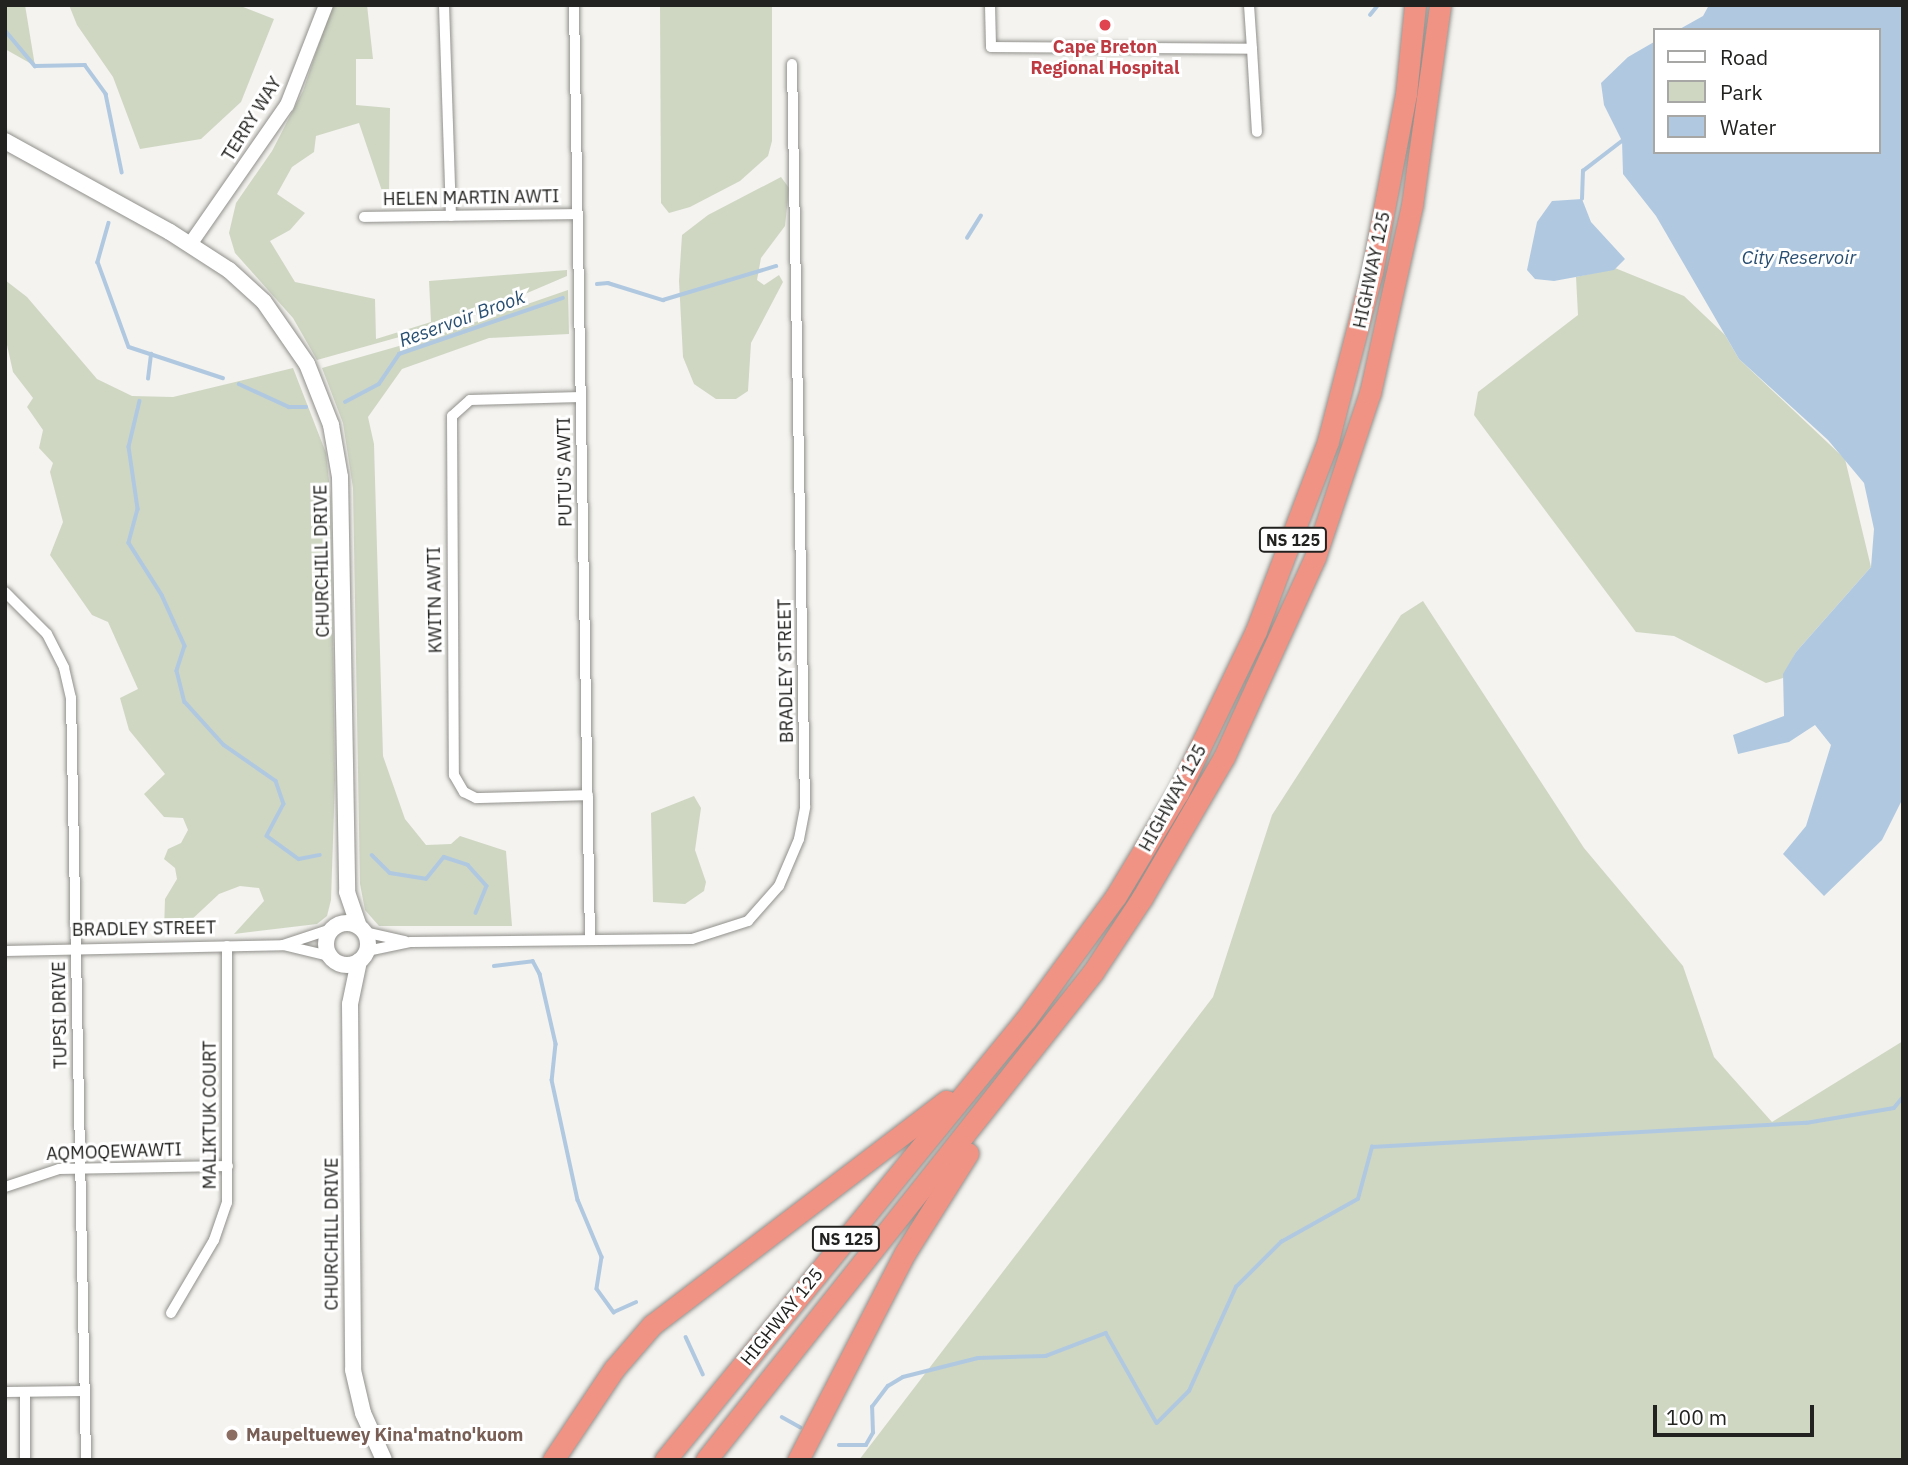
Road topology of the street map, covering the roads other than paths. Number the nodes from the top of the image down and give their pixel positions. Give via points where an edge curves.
1 (326, 5) edge
2 (444, 5) edge
3 (574, 5) edge
4 (990, 5) edge
5 (1249, 5) edge
6 (1415, 5) edge
7 (1440, 5) edge
8 (1252, 49) junction
9 (792, 64) dead end
10 (1257, 132) dead end
11 (5, 141) edge
12 (578, 214) junction
13 (451, 216) junction
14 (364, 217) dead end
15 (191, 243) junction
16 (581, 397) junction
17 (5, 592) edge
18 (587, 794) junction
19 (347, 892) junction
20 (332, 928) junction
21 (362, 929) junction
22 (590, 939) junction
23 (411, 942) junction
24 (283, 945) junction
25 (227, 946) junction
26 (76, 947) junction
27 (5, 951) edge
28 (363, 956) junction
29 (334, 960) junction
30 (350, 1004) junction
31 (1026, 1019) junction
32 (1040, 1041) junction
33 (228, 1166) junction
34 (80, 1168) junction
35 (5, 1187) edge
36 (171, 1313) dead end
37 (85, 1391) junction
38 (5, 1392) edge
39 (24, 1392) junction
40 (384, 1459) edge
41 (25, 1460) edge
42 (86, 1460) edge
43 (553, 1460) edge
44 (665, 1460) edge
45 (706, 1460) edge
46 (798, 1460) edge

1 - 15 street, TERRY WAY via 287,105
2 - 13 street
3 - 12 street, PUTU'S AWTI
4 - 8 street via 991,47
5 - 8 street
6 - 31 highway, HIGHWAY 125 / NS 125 via 1397,148 1363,317 1328,441 1289,551 1234,680 1175,800 1116,896
7 - 32 highway, HIGHWAY 125 / NS 125 via 1427,116 1399,274 1370,393 1315,557 1257,690 1192,815 1142,898
8 - 10 street
9 - 22 street, BRADLEY STREET via 806,807 799,839 779,886 748,921 692,939
11 - 15 main road, CHURCHILL DRIVE
12 - 13 street, HELEN MARTIN AWTI
12 - 16 street, PUTU'S AWTI
13 - 14 street, HELEN MARTIN AWTI
15 - 19 main road, CHURCHILL DRIVE via 237,276 270,310 307,364 331,425 343,528
16 - 18 street, PUTU'S AWTI
16 - 18 street, KWITN AWTI via 470,400 452,416 454,775 460,787 476,798
17 - 26 street, TUPSI DRIVE via 47,634 68,683
18 - 22 street, PUTU'S AWTI
19 - 20 main road, CHURCHILL DRIVE
19 - 21 main road, CHURCHILL DRIVE
20 - 21 main road via 346,922
20 - 24 street, BRADLEY STREET
20 - 29 main road via 325,942
21 - 23 street, BRADLEY STREET
21 - 28 main road
22 - 23 street, BRADLEY STREET
23 - 28 street, BRADLEY STREET
24 - 25 street, BRADLEY STREET
24 - 29 street, BRADLEY STREET
25 - 26 street, BRADLEY STREET
25 - 33 street, MALIKTUK COURT
26 - 27 street, BRADLEY STREET
26 - 34 street, TUPSI DRIVE
28 - 29 main road
28 - 30 main road, CHURCHILL DRIVE
29 - 30 main road, CHURCHILL DRIVE
30 - 40 main road, CHURCHILL DRIVE via 353,1370 363,1413
31 - 43 highway via 907,1135 732,1260 652,1325 614,1369
31 - 44 highway, HIGHWAY 125 / NS 125
32 - 45 highway, HIGHWAY 125 / NS 125
32 - 46 highway via 905,1253
33 - 34 street, AQMOQEWAWTI
33 - 36 street, MALIKTUK COURT via 227,1203 219,1229
34 - 35 street, AQMOQEWAWTI via 46,1171
34 - 37 street, TUPSI DRIVE
37 - 39 street
37 - 42 street, TUPSI DRIVE
38 - 39 street
39 - 41 street

